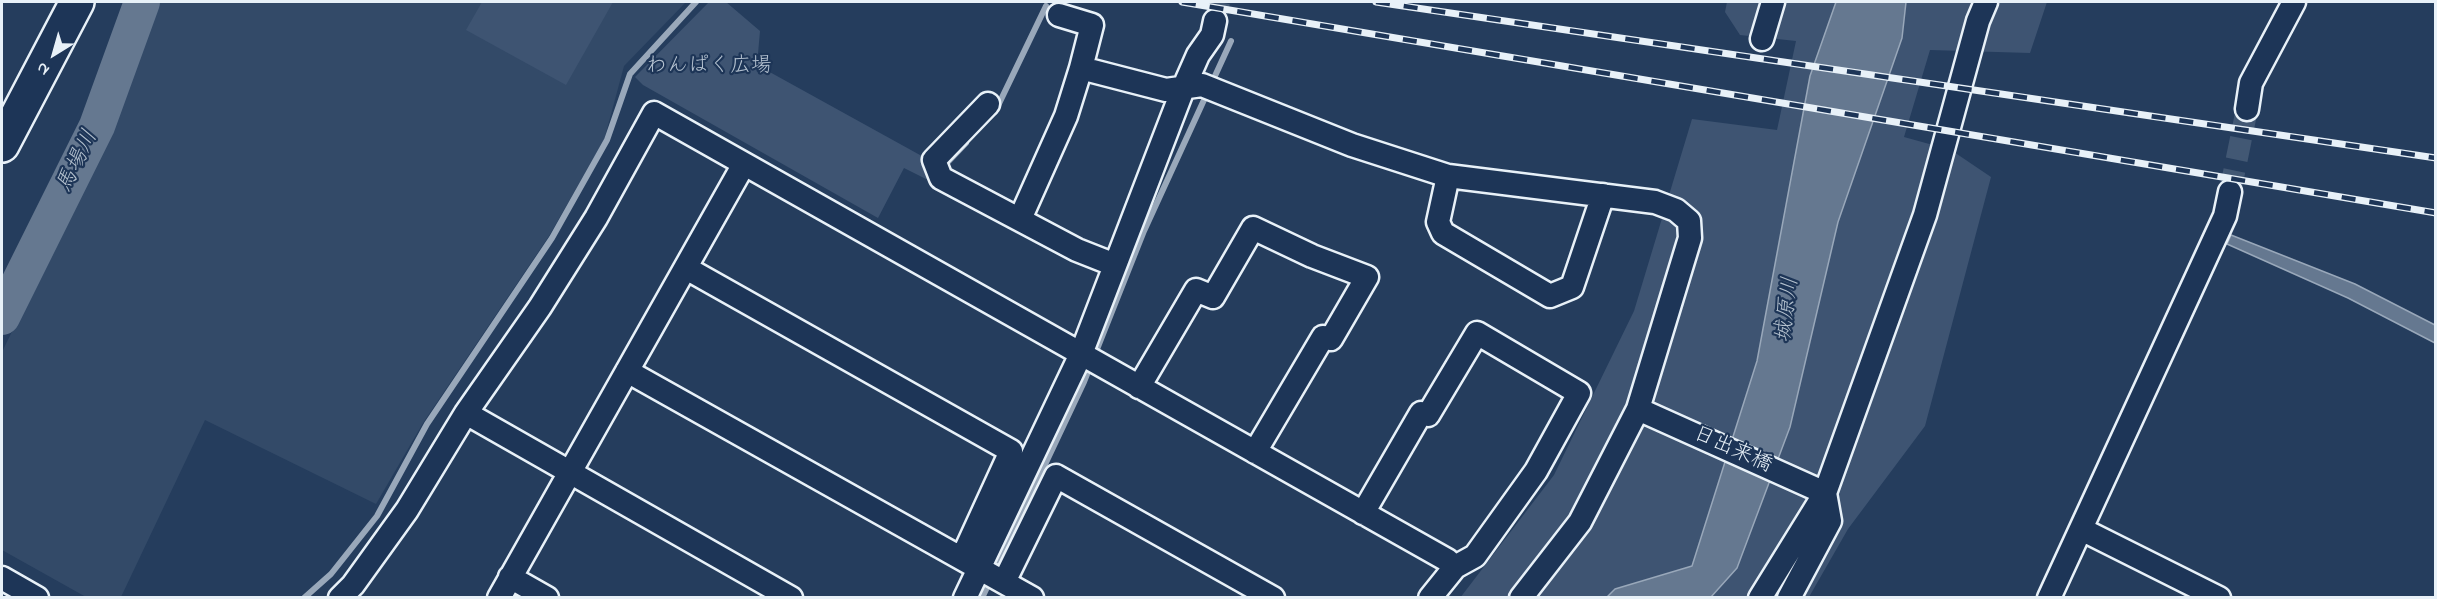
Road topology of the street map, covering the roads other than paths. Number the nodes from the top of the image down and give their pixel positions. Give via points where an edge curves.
1 (77, 2) edge
2 (1773, 2) edge
3 (1986, 2) edge
4 (2294, 2) edge
5 (1059, 15) dead end
6 (1215, 21) tunnel mouth
7 (1762, 39) dead end
8 (1081, 69) junction
9 (1200, 88) junction
10 (988, 104) dead end
11 (2247, 109) tunnel mouth
12 (2, 145) edge
13 (744, 164) junction
14 (1448, 176) junction
15 (2230, 192) tunnel mouth
16 (1604, 195) junction
17 (1020, 219) junction
18 (1115, 265) junction
19 (686, 268) junction
20 (1089, 358) junction
21 (627, 371) junction
22 (1139, 387) junction
23 (1638, 409) junction
24 (466, 413) junction
25 (1256, 452) junction
26 (569, 473) junction
27 (1825, 493) junction
28 (1362, 513) junction
29 (2081, 529) junction
30 (1455, 567) junction
31 (982, 570) junction
32 (510, 577) junction
33 (2, 578) edge
34 (36, 597) edge
35 (340, 597) edge
36 (499, 597) edge
37 (547, 597) edge
38 (791, 597) edge
39 (964, 597) edge
40 (1032, 597) edge
41 (1273, 597) edge
42 (1430, 597) edge
43 (1521, 597) edge
44 (1760, 597) edge
45 (1789, 597) edge
46 (2049, 597) edge
47 (2219, 597) edge

1 - 12 main road
2 - 7 street
3 - 27 street via 1925,216
4 - 11 street via 2251,83
5 - 8 street via 1092,25
6 - 9 street via 1212,35 1198,55
8 - 9 street via 1166,90
8 - 17 street via 1066,116
9 - 14 street
9 - 18 street
10 - 17 street via 934,160 941,178
13 - 19 street
13 - 20 street
13 - 24 street via 654,113 596,218
14 - 16 street
14 - 16 street via 1438,222 1443,233 1550,296 1572,287
15 - 29 street via 2225,216
16 - 23 street via 1656,201 1689,221 1690,238
17 - 18 street via 1077,250
18 - 20 street
19 - 21 street
19 - 31 street via 1011,451
20 - 22 street
20 - 31 street
21 - 26 street
21 - 31 street
22 - 25 street
22 - 25 street via 1196,290 1213,297 1254,228 1367,277 1331,339 1323,337
23 - 27 street, 日出来橋
23 - 43 street via 1580,522
24 - 26 street
24 - 35 street via 407,510
25 - 28 street
26 - 32 street
26 - 38 street
27 - 44 street
27 - 45 street via 1830,521
28 - 30 street
28 - 30 street via 1421,413 1428,415 1477,333 1579,393 1536,471 1475,556
29 - 46 street
29 - 47 street
30 - 42 street
31 - 39 street
31 - 40 street
31 - 41 street via 1056,476
32 - 36 street
32 - 37 street
33 - 34 street

